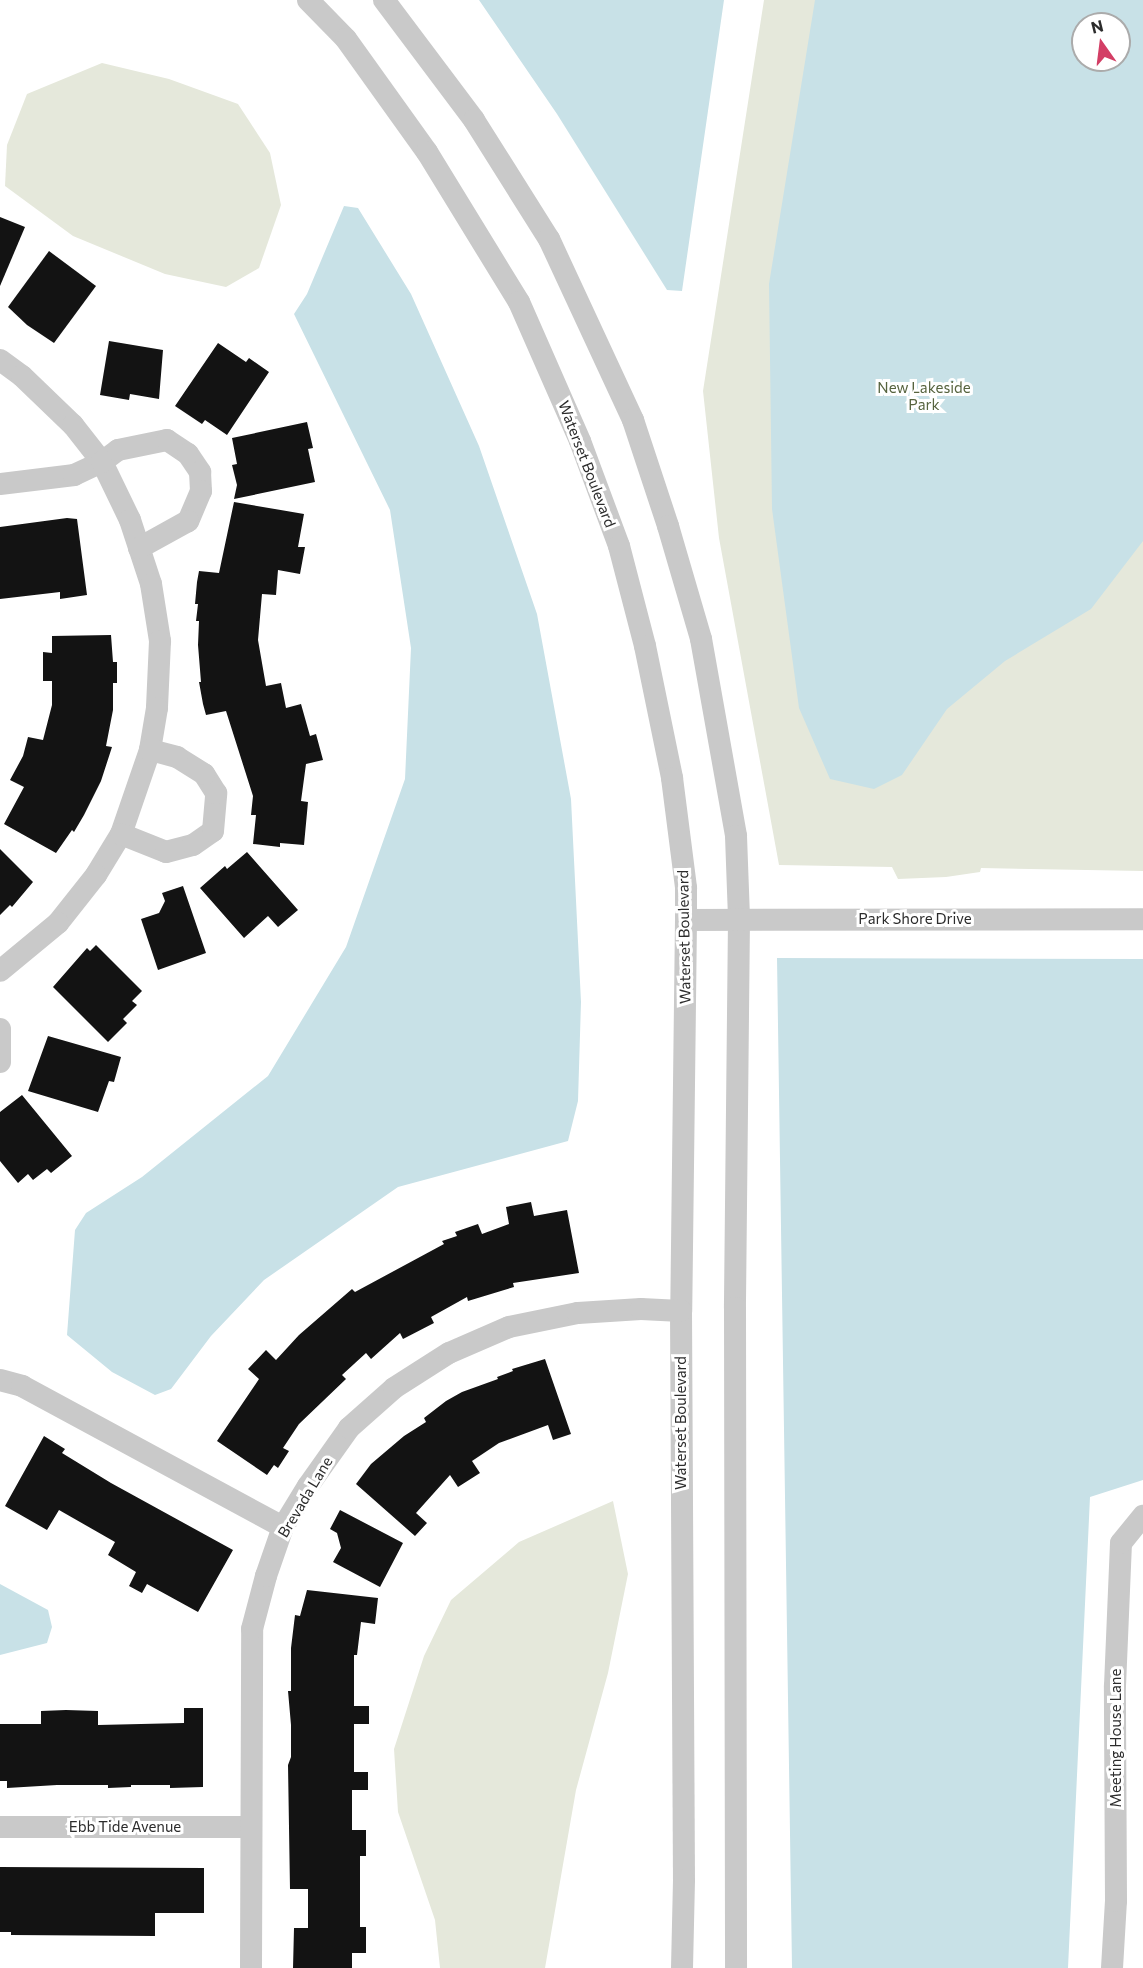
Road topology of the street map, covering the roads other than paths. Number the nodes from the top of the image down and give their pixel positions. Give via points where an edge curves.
1 (308, 0) edge
2 (384, 0) edge
3 (0, 360) edge
4 (102, 462) junction
5 (0, 484) edge
6 (139, 548) junction
7 (150, 750) junction
8 (120, 834) junction
9 (739, 919) junction
10 (1143, 919) edge
11 (686, 920) junction
12 (0, 971) edge
13 (0, 1029) edge
14 (0, 1062) edge
15 (681, 1311) junction
16 (0, 1380) edge
17 (1143, 1516) edge
18 (283, 1527) junction
19 (0, 1827) edge
20 (250, 1827) junction
21 (250, 1968) edge
22 (682, 1968) edge
23 (736, 1968) edge
24 (1112, 1968) edge

1 - 11 street, Waterset Boulevard via 346,39 446,182 519,302 580,441 619,546 645,646 672,778 686,888
2 - 9 street via 474,120 549,239 633,420 700,639 736,836
3 - 4 street via 73,425
4 - 5 street via 74,475
4 - 6 street
4 - 6 street via 118,450 167,440 188,454 200,472 201,491 188,521
6 - 7 street via 151,584 160,641 157,708
7 - 8 street
7 - 8 street via 177,757 204,774 216,793 213,831 193,845 166,852
8 - 12 street via 96,875 58,923
9 - 10 street, Park Shore Drive
9 - 11 street, Park Shore Drive
9 - 23 street
11 - 15 street, Waterset Boulevard
13 - 14 street
15 - 18 street, Brevada Lane via 578,1312 509,1327 449,1353 394,1388 349,1428
15 - 22 street, Waterset Boulevard
16 - 18 street via 22,1386
17 - 24 street, Meeting House Lane via 1121,1543
18 - 20 street, Brevada Lane via 252,1629
19 - 20 street, Ebb Tide Avenue
20 - 21 street, Brevada Lane

